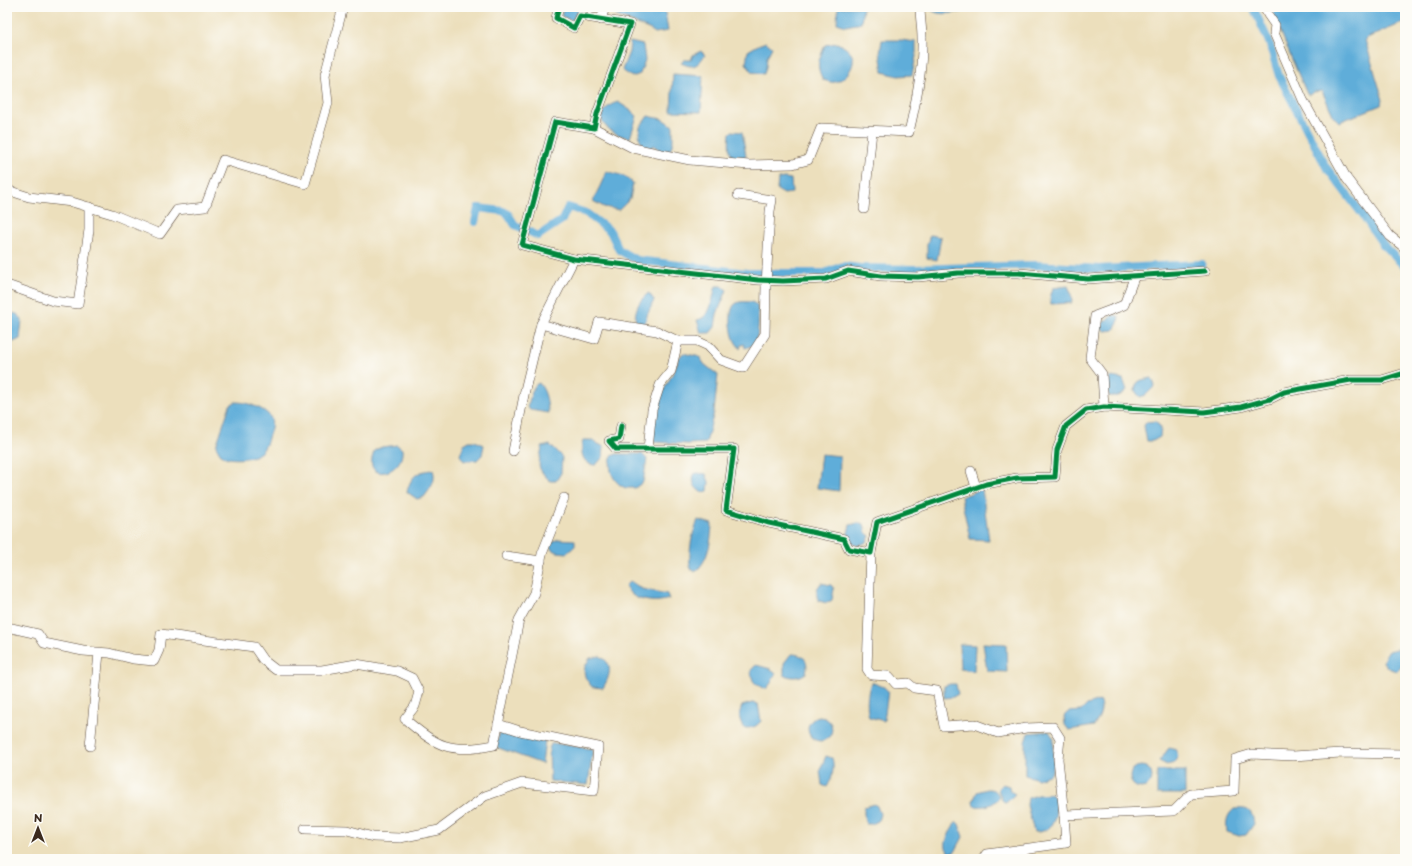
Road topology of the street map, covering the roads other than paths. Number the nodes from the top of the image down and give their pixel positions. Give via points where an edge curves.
1 (343, 7) edge
2 (559, 7) edge
3 (605, 7) edge
4 (920, 7) edge
5 (1264, 7) edge
6 (601, 20) junction
7 (594, 128) junction
8 (872, 131) junction
9 (7, 190) edge
10 (738, 195) dead end
11 (89, 207) junction
12 (864, 209) dead end
13 (1405, 248) edge
14 (574, 259) junction
15 (1205, 270) dead end
16 (1135, 275) junction
17 (7, 285) edge
18 (541, 324) junction
19 (678, 340) junction
20 (1405, 373) edge
21 (1104, 407) junction
22 (621, 426) dead end
23 (648, 448) junction
24 (513, 452) dead end
25 (971, 471) dead end
26 (976, 487) junction
27 (564, 498) dead end
28 (871, 553) junction
29 (506, 556) dead end
30 (541, 561) junction
31 (7, 627) edge
32 (99, 653) junction
33 (498, 724) junction
34 (90, 746) dead end
35 (1405, 754) edge
36 (1064, 815) junction
37 (305, 829) dead end
38 (984, 859) edge

1 - 11 street via 325,75 328,103 305,184 223,160 205,207 177,210 160,234
2 - 6 street via 556,18 574,28 580,16
3 - 6 street
4 - 8 street via 921,62 909,132
5 - 13 street via 1275,25 1274,33 1303,100 1347,179 1390,236
6 - 7 street via 630,24
7 - 8 street via 633,148 690,160 749,165 793,164 808,160 821,128
7 - 14 street via 555,122 522,245
8 - 12 street
9 - 11 street via 29,197 72,202
10 - 19 street, bridge via 772,200 764,334 743,368 721,360 708,346 697,341
11 - 17 street via 89,230 78,304 53,301
14 - 16 street via 783,281 826,279 848,271 881,276 918,277 958,273 1019,273 1088,279
14 - 18 street
15 - 16 street
16 - 21 street via 1124,305 1095,316 1090,358 1102,374
18 - 19 street via 594,340 599,322 657,331
18 - 24 street
19 - 23 street via 671,371 660,385 652,410
20 - 21 street via 1382,380 1351,380 1284,392 1241,407 1204,412
21 - 26 street via 1086,410 1066,426 1057,450 1055,477 1017,478
22 - 23 street via 619,439 609,440 616,449
23 - 28 street via 734,448 726,510 769,523 844,539 849,549
25 - 26 street
26 - 28 street via 878,522
27 - 30 street
28 - 36 street via 867,669 871,675 889,676 896,684 908,683 914,688 937,691 944,726 974,724 998,732 1053,727 1060,738 1058,759
29 - 30 street
30 - 33 street via 534,593 520,620
31 - 32 street via 38,634 44,643 58,647
32 - 33 street via 154,661 159,650 161,634 254,647 263,660 276,670 322,670 356,664 369,666 397,671 412,678 419,692 415,706 405,720 422,735 441,745 463,749 494,745
32 - 34 street
33 - 37 street via 520,732 598,747 594,791 522,783 485,796 439,830 400,838 373,837 347,830
35 - 36 street via 1252,754 1235,759 1234,791 1191,794 1174,811
36 - 38 street via 1066,843 987,854

